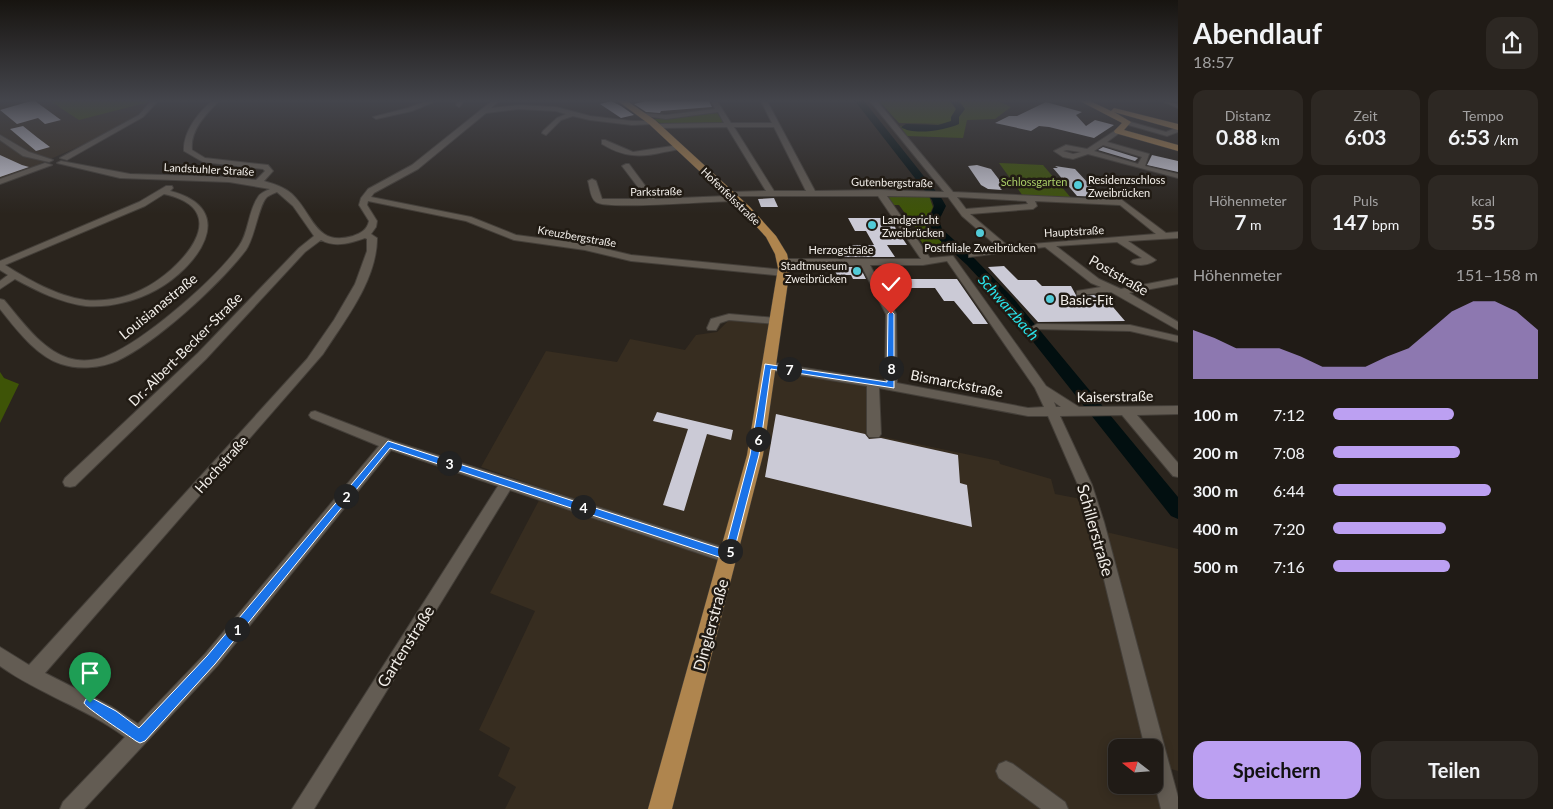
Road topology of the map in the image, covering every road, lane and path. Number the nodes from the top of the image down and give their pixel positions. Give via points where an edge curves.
1 (4, 139) edge
2 (6, 139) edge
3 (101, 139) edge
4 (189, 139) edge
5 (451, 139) edge
6 (670, 139) edge
7 (738, 139) edge
8 (783, 139) edge
9 (905, 139) edge
10 (1105, 139) edge
11 (1145, 139) edge
12 (8, 141) junction
13 (604, 142) dead end
14 (1100, 142) junction
15 (679, 147) junction
16 (1178, 148) edge
17 (1086, 152) junction
18 (62, 161) junction
19 (48, 163) junction
20 (626, 166) dead end
21 (1141, 167) junction
22 (1178, 176) edge
23 (181, 179) junction
24 (592, 181) dead end
25 (0, 182) edge
26 (258, 182) junction
27 (277, 188) junction
28 (164, 192) junction
29 (811, 192) junction
30 (880, 192) junction
31 (755, 193) junction
32 (770, 193) junction
33 (951, 194) junction
34 (732, 196) junction
35 (1029, 198) junction
36 (371, 199) dead end
37 (653, 202) junction
38 (746, 209) junction
39 (963, 212) junction
40 (365, 234) junction
41 (1163, 235) junction
42 (1178, 235) edge
43 (319, 237) junction
44 (1120, 240) junction
45 (1048, 245) junction
46 (1006, 249) junction
47 (972, 255) dead end
48 (950, 258) joint
49 (927, 261) junction
50 (864, 262) junction
51 (1136, 262) dead end
52 (0, 265) edge
53 (783, 268) junction
54 (15, 274) junction
55 (1178, 281) edge
56 (0, 286) edge
57 (1115, 291) junction
58 (1081, 293) dead end
59 (0, 302) edge
60 (776, 321) junction
61 (1037, 327) dead end
62 (1178, 327) edge
63 (712, 328) dead end
64 (1178, 338) edge
65 (768, 366) junction
66 (873, 382) junction
67 (891, 386) junction
68 (1041, 387) junction
69 (1124, 410) junction
70 (1178, 410) edge
71 (1078, 411) junction
72 (1052, 412) junction
73 (315, 415) dead end
74 (874, 434) dead end
75 (388, 444) junction
76 (1178, 472) edge
77 (70, 482) dead end
78 (508, 482) junction
79 (728, 556) junction
80 (0, 656) edge
81 (31, 676) junction
82 (140, 737) junction
83 (1006, 771) dead end
84 (70, 809) edge
85 (302, 809) edge
86 (660, 809) edge
87 (1058, 809) edge
88 (1171, 809) edge

1 - 12 street
2 - 12 street
3 - 18 street
4 - 26 street via 188,151 203,160 265,167 268,174
5 - 40 street via 415,167 367,195 363,205 373,224
6 - 15 main road, Hofenfelsstraße
7 - 32 street
8 - 29 street
9 - 33 street
10 - 14 street
11 - 16 main road
12 - 19 street via 26,154
13 - 15 street via 621,153 637,156
14 - 17 street
14 - 21 street via 1146,156
15 - 34 main road, Hofenfelsstraße
17 - 17 street via 1074,157 1058,151 1064,148
17 - 21 street
18 - 19 street, Landstuhler Straße
18 - 23 street, Landstuhler Straße via 132,177
19 - 25 street
20 - 37 street
21 - 22 street
23 - 26 street, Landstuhler Straße
23 - 28 street
24 - 37 street, Parkstraße via 600,202
26 - 27 street, Landstuhler Straße
27 - 43 street, Landstuhler Straße via 289,196
27 - 59 street, Louisianastraße via 262,197 248,239 224,268 156,329 113,357 83,364 56,357 44,349
28 - 52 street
28 - 54 street via 183,197 194,205 203,220 204,231 192,256 156,286 118,301 86,303 66,298
29 - 30 street, Gutenbergstraße
29 - 32 street, Gutenbergstraße
30 - 33 street, Gutenbergstraße
30 - 49 street
31 - 32 street, Gutenbergstraße
31 - 34 street, Gutenbergstraße
31 - 38 street via 744,199
33 - 35 street, Gutenbergstraße
33 - 39 street
34 - 37 street, Parkstraße
34 - 38 main road, Hofenfelsstraße
35 - 39 street via 1033,206
35 - 41 street, Gutenbergstraße via 1122,203
36 - 53 street, Kreuzbergstraße via 468,219 514,236 631,258
38 - 53 main road, Hofenfelsstraße via 771,236
39 - 46 street
40 - 43 street via 340,241
40 - 81 street, Hochstraße via 372,238 373,244 362,278 343,316 311,362
41 - 42 street, Hauptstraße
41 - 44 street, Hauptstraße
43 - 77 street, Dr.-Albert-Becker-Straße via 302,250 202,356
44 - 45 street, Hauptstraße
44 - 51 street via 1150,260
45 - 46 street, Hauptstraße
45 - 57 street, Poststraße via 1079,270
46 - 47 street, Hauptstraße
48 - 49 street, Herzogstraße
48 - 68 street, Schillerstraße
49 - 50 street, Herzogstraße
50 - 53 street, Herzogstraße
50 - 67 street via 891,314
52 - 54 street
53 - 60 main road, Dinglerstraße
54 - 56 street
55 - 57 street
57 - 58 street
57 - 62 street, Poststraße
60 - 63 street via 723,317 715,321
60 - 65 main road, Dinglerstraße
61 - 64 street via 1130,328
65 - 66 street, Bismarckstraße
65 - 79 main road, Dinglerstraße via 755,455
66 - 67 street, Bismarckstraße
66 - 74 street
67 - 72 street, Bismarckstraße via 1018,410
68 - 71 street
68 - 72 street, Schillerstraße
69 - 70 street, Kaiserstraße
69 - 71 street, Kaiserstraße
69 - 76 street
71 - 72 street, Kaiserstraße
72 - 88 street, Schillerstraße via 1097,522
73 - 75 street
75 - 78 street
75 - 82 street via 211,660
78 - 79 street
78 - 85 street, Gartenstraße
79 - 86 main road, Dinglerstraße
80 - 81 street
81 - 82 street via 96,706
82 - 84 street
83 - 87 street

